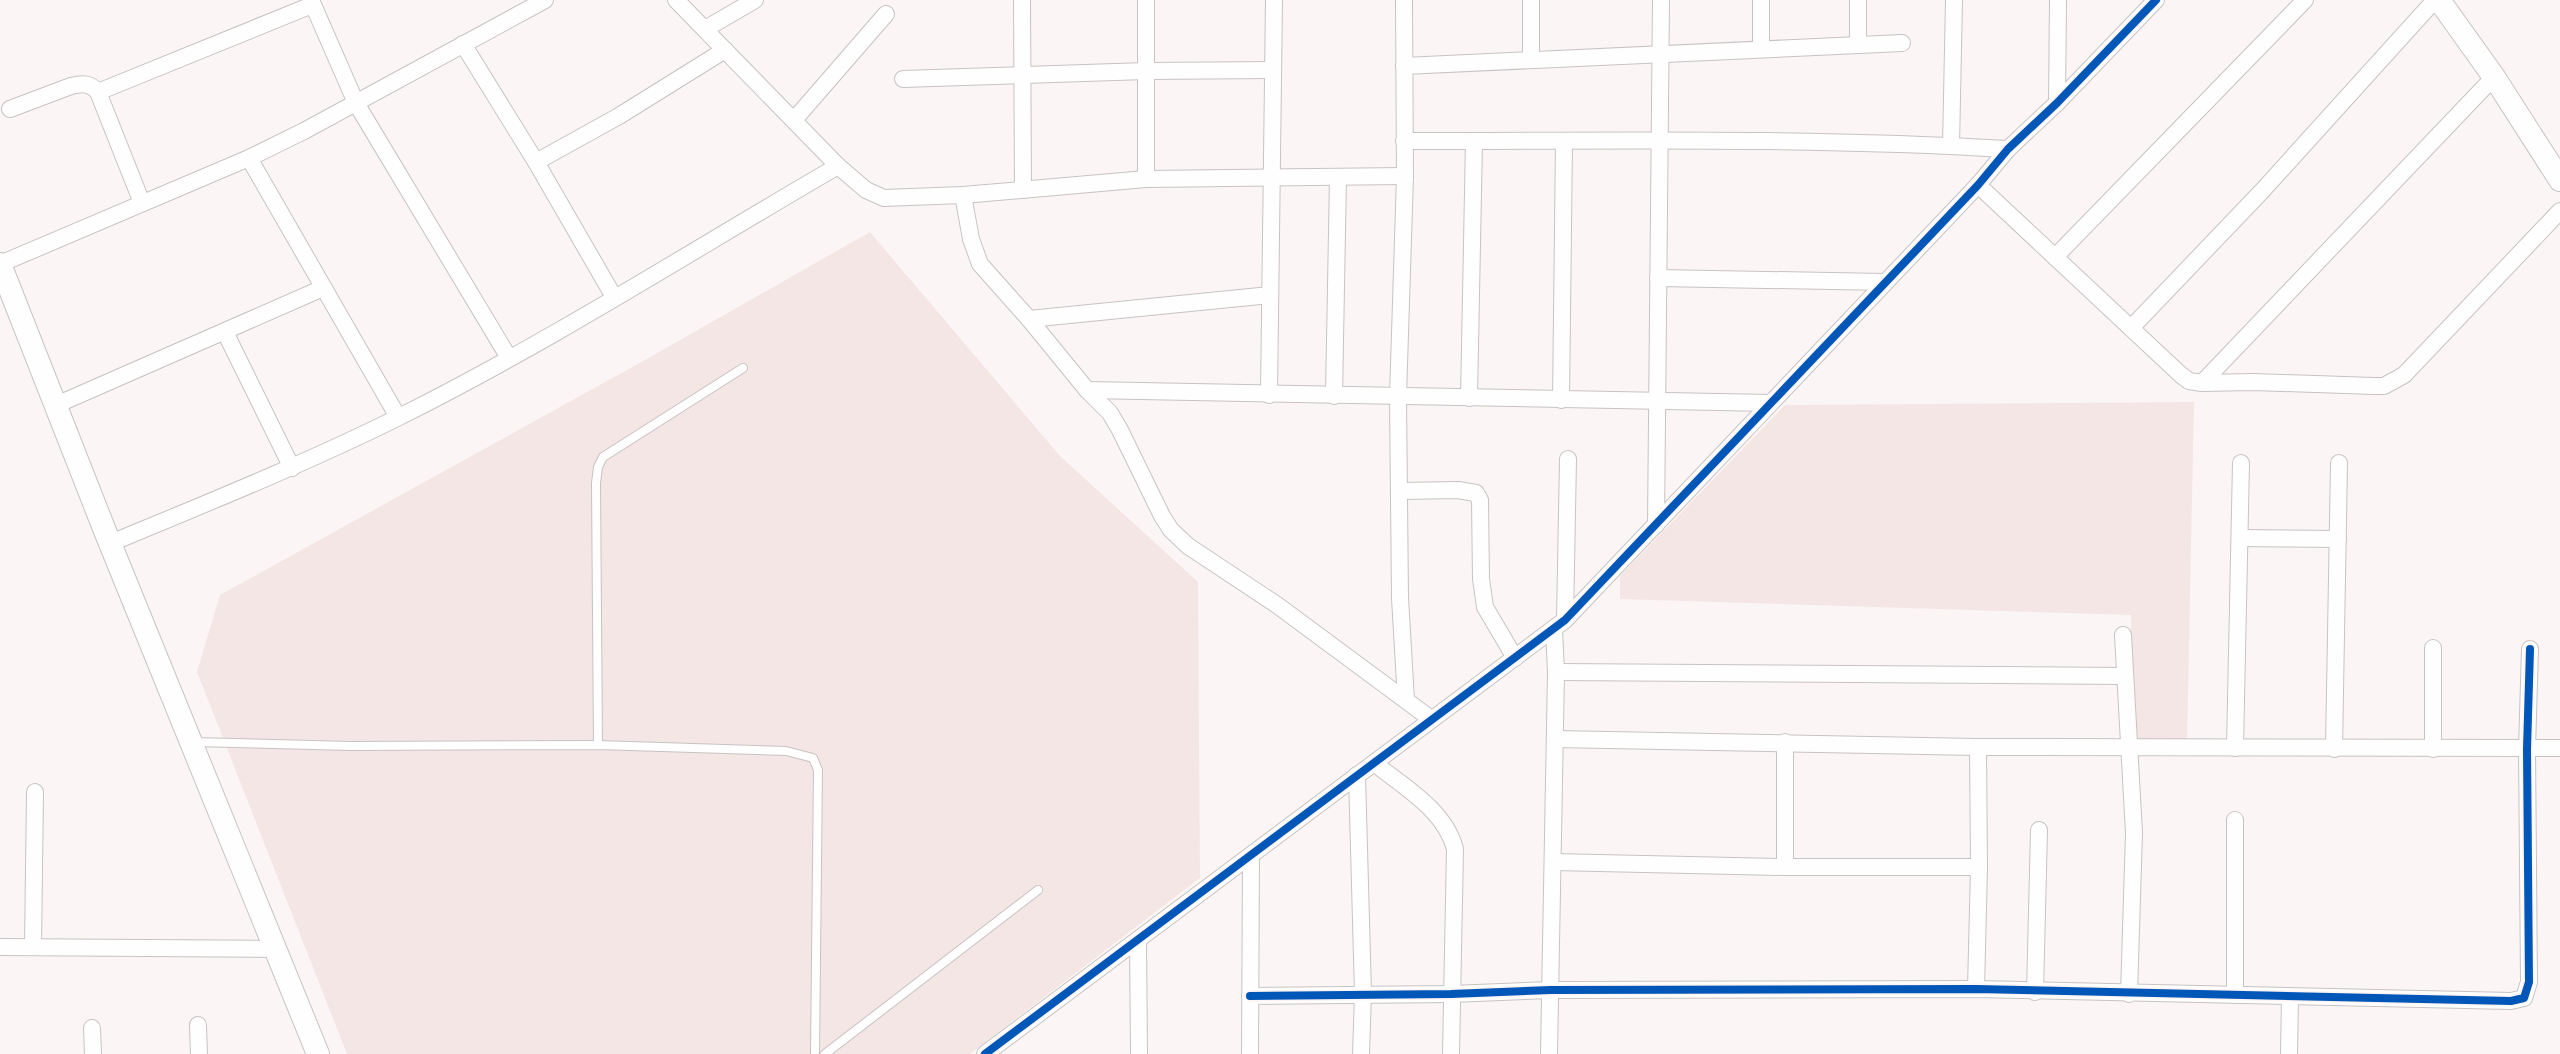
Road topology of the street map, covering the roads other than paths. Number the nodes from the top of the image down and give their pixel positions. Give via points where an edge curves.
1 (545, 0) edge
2 (676, 0) edge
3 (755, 0) edge
4 (1022, 0) edge
5 (1146, 0) edge
6 (1274, 0) edge
7 (1404, 0) edge
8 (1531, 0) edge
9 (1661, 0) edge
10 (1761, 0) edge
11 (1858, 0) edge
12 (1954, 0) edge
13 (2058, 0) edge
14 (2156, 0) edge
15 (2305, 0) edge
16 (2435, 0) edge
17 (2439, 0) edge
18 (311, 3) edge
19 (886, 14) dead end
20 (705, 29) junction
21 (1902, 43) dead end
22 (463, 44) junction
23 (1858, 45) junction
24 (1761, 49) junction
25 (725, 50) junction
26 (1659, 54) junction
27 (1531, 60) junction
28 (1404, 66) junction
29 (1274, 70) junction
30 (1146, 71) junction
31 (1022, 75) junction
32 (2494, 77) junction
33 (903, 79) dead end
34 (98, 92) junction
35 (356, 103) junction
36 (2057, 103) junction
37 (10, 109) dead end
38 (794, 120) junction
39 (1404, 141) junction
40 (1474, 141) junction
41 (1564, 141) junction
42 (1659, 141) junction
43 (1951, 146) junction
44 (2008, 149) junction
45 (2553, 155) edge
46 (249, 158) junction
47 (536, 162) junction
48 (838, 166) junction
49 (1405, 176) junction
50 (1338, 177) junction
51 (1271, 178) junction
52 (1146, 179) junction
53 (2560, 180) edge
54 (1978, 184) junction
55 (1023, 190) junction
56 (963, 195) junction
57 (142, 203) junction
58 (2560, 211) edge
59 (2055, 257) junction
60 (0, 264) edge
61 (1658, 278) junction
62 (1885, 282) junction
63 (323, 288) junction
64 (1270, 295) junction
65 (614, 297) junction
66 (1029, 319) junction
67 (2131, 328) junction
68 (225, 332) junction
69 (509, 358) junction
70 (743, 368) dead end
71 (2202, 383) junction
72 (1087, 390) junction
73 (1269, 395) junction
74 (1334, 396) junction
75 (1398, 397) junction
76 (1469, 398) junction
77 (1561, 399) junction
78 (1657, 401) junction
79 (1770, 403) junction
80 (56, 405) junction
81 (398, 417) junction
82 (1568, 459) dead end
83 (2339, 462) dead end
84 (2241, 463) dead end
85 (292, 468) junction
86 (1400, 491) junction
87 (1656, 525) junction
88 (2240, 537) junction
89 (2338, 539) junction
90 (111, 543) junction
91 (1560, 624) junction
92 (2123, 635) dead end
93 (2433, 648) dead end
94 (2530, 649) dead end
95 (1515, 658) junction
96 (1556, 672) junction
97 (2125, 676) junction
98 (1406, 700) junction
99 (1431, 719) junction
100 (1555, 740) junction
101 (193, 742) junction
102 (1785, 742) junction
103 (598, 745) junction
104 (1978, 747) junction
105 (2128, 747) junction
106 (2235, 748) junction
107 (2334, 748) junction
108 (2433, 748) junction
109 (2560, 748) edge
110 (2528, 749) junction
111 (1374, 763) junction
112 (1357, 775) junction
113 (35, 792) dead end
114 (2235, 820) dead end
115 (2039, 830) dead end
116 (1251, 855) junction
117 (1553, 862) junction
118 (1785, 867) junction
119 (1979, 867) junction
120 (1038, 890) dead end
121 (1138, 940) junction
122 (0, 947) edge
123 (33, 947) junction
124 (276, 949) junction
125 (1976, 989) junction
126 (1551, 990) junction
127 (2035, 992) junction
128 (1363, 994) junction
129 (1451, 994) junction
130 (2129, 994) junction
131 (2235, 995) junction
132 (1250, 996) junction
133 (2290, 997) junction
134 (198, 1025) dead end
135 (92, 1028) dead end
136 (93, 1054) edge
137 (199, 1054) edge
138 (318, 1054) edge
139 (815, 1054) edge
140 (825, 1054) edge
141 (985, 1054) edge
142 (1139, 1054) edge
143 (1250, 1054) edge
144 (1361, 1054) edge
145 (1451, 1054) edge
146 (1549, 1054) edge
147 (2289, 1054) edge

1 - 22 street
2 - 20 street
3 - 20 street
4 - 31 street
5 - 30 street
6 - 29 street
7 - 28 street
8 - 27 street
9 - 26 street
10 - 24 street
11 - 23 street
12 - 43 street
13 - 36 street
14 - 36 street
15 - 59 street
16 - 67 street
17 - 32 street
18 - 34 street
18 - 35 street
19 - 38 street
20 - 25 street
21 - 23 street
22 - 35 street
22 - 47 street
23 - 24 street
24 - 26 street
25 - 38 street
25 - 47 street
26 - 27 street
26 - 42 street
27 - 28 street
28 - 39 street
29 - 30 street
29 - 51 street
30 - 31 street
30 - 52 street
31 - 33 street
31 - 55 street
32 - 45 street
32 - 71 street
34 - 37 street via 92,85 81,83
34 - 57 street
35 - 46 street
35 - 69 street
36 - 44 street
38 - 48 street
39 - 40 street
39 - 49 street
40 - 41 street
40 - 76 street
41 - 42 street
41 - 77 street
42 - 43 street
42 - 61 street
43 - 44 street
44 - 54 street
45 - 53 street
46 - 57 street
46 - 63 street
47 - 65 street
48 - 56 street via 866,190 884,198
48 - 65 street
49 - 50 street
49 - 75 street
50 - 51 street
50 - 74 street
51 - 52 street
51 - 64 street
52 - 55 street
54 - 59 street
54 - 62 street
55 - 56 street
56 - 66 street via 970,239 980,264
57 - 60 street
58 - 71 street via 2404,375 2392,382 2374,386
59 - 67 street
60 - 80 street
61 - 62 street
61 - 78 street
62 - 79 street
63 - 68 street
63 - 81 street
64 - 66 street
64 - 73 street
65 - 69 street
66 - 72 street
67 - 71 street via 2181,375
68 - 80 street
68 - 85 street
69 - 81 street
70 - 103 lane via 603,457 598,467
72 - 73 street
72 - 98 street via 1114,420 1171,530
73 - 74 street
74 - 75 street
75 - 76 street
75 - 86 street
76 - 77 street
77 - 78 street
78 - 79 street
78 - 87 street
79 - 87 street
80 - 90 street
81 - 85 street
82 - 91 street
83 - 89 street
84 - 88 street
85 - 90 street
86 - 95 street via 1476,493 1480,500 1485,607
86 - 98 street via 1400,598
87 - 91 street
88 - 89 street
88 - 106 street
89 - 107 street
90 - 101 street
91 - 95 street
91 - 96 street
92 - 97 street
93 - 108 street
94 - 110 street
95 - 99 street
96 - 97 street
96 - 100 street
97 - 105 street
98 - 99 street
99 - 111 street
100 - 102 street
100 - 117 street
101 - 103 lane
101 - 124 street
102 - 104 street
102 - 118 street
103 - 139 lane via 786,750 813,758 818,770
104 - 105 street
104 - 119 street
105 - 106 street
105 - 130 street via 2134,833
106 - 107 street
107 - 108 street
108 - 110 street
109 - 110 street
110 - 133 street via 2529,982 2524,998
111 - 112 street
111 - 129 street via 1438,815 1451,834 1457,864
112 - 116 street
112 - 128 street
113 - 123 street
114 - 131 street
115 - 127 street
116 - 121 street
116 - 132 street
117 - 118 street
117 - 126 street
118 - 119 street
119 - 125 street
120 - 140 lane
121 - 141 street
121 - 142 street
122 - 123 street
123 - 124 street
124 - 138 street
125 - 126 street
125 - 127 street
126 - 129 street
126 - 146 street
127 - 130 street
128 - 129 street
128 - 132 street
128 - 144 street
129 - 145 street
130 - 131 street
131 - 133 street
132 - 143 street
133 - 147 street
134 - 137 street
135 - 136 street

